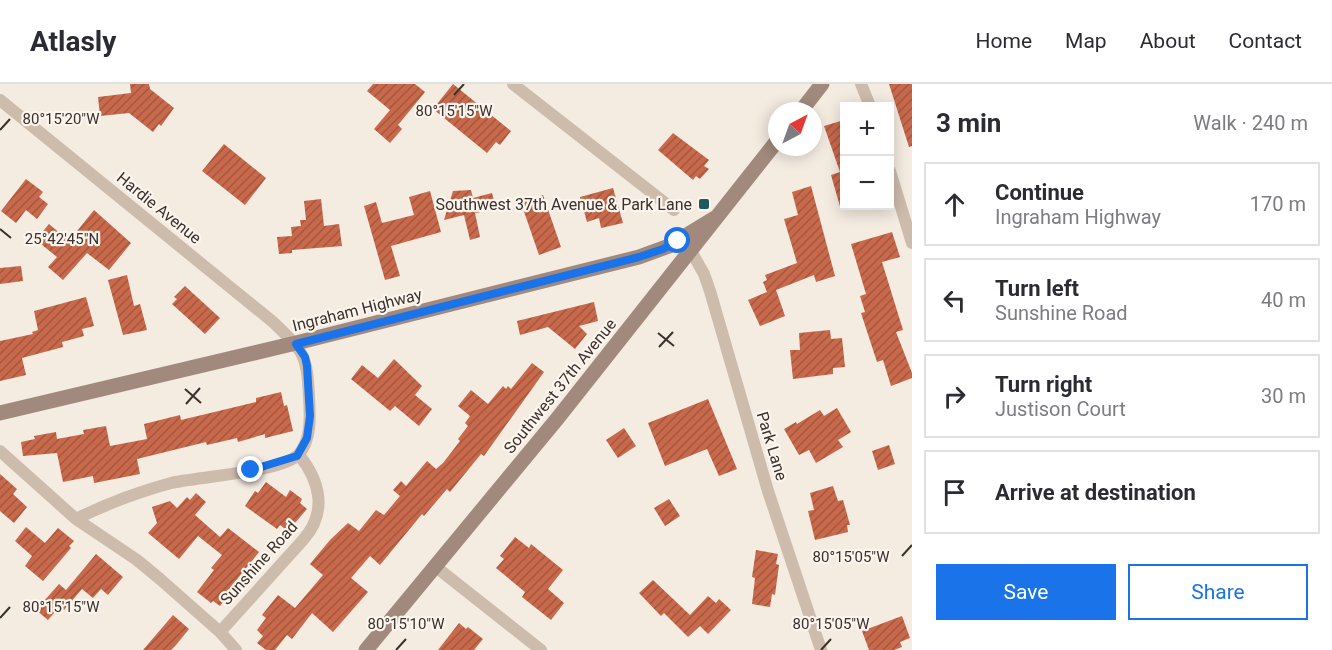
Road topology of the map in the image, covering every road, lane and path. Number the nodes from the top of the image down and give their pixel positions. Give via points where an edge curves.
1 (513, 84) edge
2 (822, 84) edge
3 (861, 84) edge
4 (0, 100) edge
5 (808, 102) edge
6 (868, 102) edge
7 (768, 152) edge
8 (894, 184) edge
9 (674, 210) dead end
10 (715, 218) junction
11 (912, 243) edge
12 (691, 251) junction
13 (296, 344) junction
14 (0, 413) edge
15 (0, 451) edge
16 (299, 454) junction
17 (76, 519) junction
18 (436, 567) junction
19 (220, 632) junction
20 (236, 650) edge
21 (366, 650) edge
22 (541, 650) edge
23 (821, 650) edge

1 - 9 street
2 - 5 main road
3 - 6 street
4 - 13 street, Hardie Avenue
7 - 10 main road, Southwest 37th Avenue
8 - 11 street
10 - 12 main road, Southwest 37th Avenue
10 - 13 main road, Ingraham Highway via 651,253
12 - 18 main road, Southwest 37th Avenue
12 - 23 street, Park Lane via 710,291 768,491
13 - 14 main road, Ingraham Highway
13 - 16 street via 307,366 310,410 307,438
15 - 17 street
16 - 17 street via 260,469 185,480 143,491
16 - 19 street, Sunshine Road via 319,493 314,526
17 - 19 street via 149,569
18 - 21 main road, Southwest 37th Avenue
18 - 22 street
19 - 20 street

